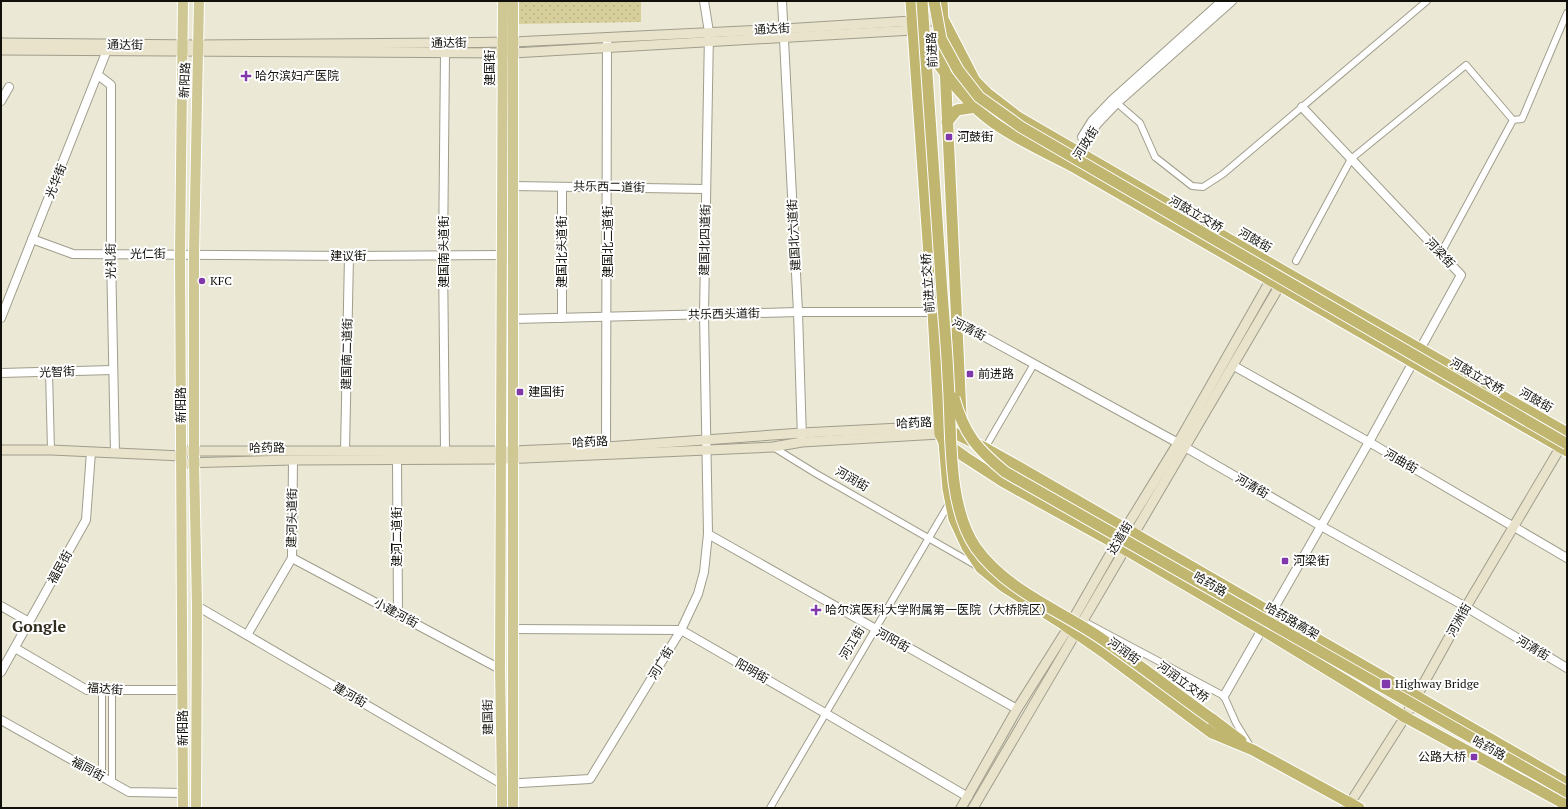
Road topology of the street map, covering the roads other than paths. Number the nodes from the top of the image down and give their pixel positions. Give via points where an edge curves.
1 (183, 1) edge
2 (199, 1) edge
3 (503, 1) edge
4 (513, 1) edge
5 (704, 1) edge
6 (782, 1) edge
7 (911, 1) edge
8 (922, 1) edge
9 (934, 1) edge
10 (942, 1) edge
11 (1222, 1) edge
12 (1232, 1) edge
13 (1427, 1) edge
14 (1567, 13) edge
15 (944, 21) junction
16 (913, 26) junction
17 (709, 32) junction
18 (784, 33) junction
19 (607, 37) junction
20 (508, 42) junction
21 (708, 42) junction
22 (1, 43) edge
23 (108, 48) junction
24 (607, 48) junction
25 (183, 49) junction
26 (199, 49) junction
27 (1, 50) edge
28 (444, 53) junction
29 (508, 53) junction
30 (945, 73) junction
31 (98, 75) junction
32 (9, 87) dead end
33 (1, 101) edge
34 (1117, 103) junction
35 (976, 107) junction
36 (1302, 107) junction
37 (1513, 120) junction
38 (947, 122) junction
39 (1077, 151) junction
40 (1352, 159) junction
41 (1072, 166) junction
42 (512, 186) junction
43 (562, 187) junction
44 (608, 187) junction
45 (706, 189) junction
46 (32, 239) junction
47 (1441, 253) junction
48 (180, 254) junction
49 (194, 254) junction
50 (111, 255) junction
51 (502, 255) junction
52 (349, 256) junction
53 (443, 256) junction
54 (1296, 262) dead end
55 (1283, 271) junction
56 (1276, 282) junction
57 (798, 312) junction
58 (933, 312) junction
59 (704, 314) junction
60 (608, 316) junction
61 (1, 318) edge
62 (562, 318) junction
63 (514, 319) junction
64 (957, 321) junction
65 (1419, 349) junction
66 (1413, 361) junction
67 (1034, 364) junction
68 (1234, 366) junction
69 (114, 370) junction
70 (49, 372) junction
71 (1, 374) edge
72 (948, 378) junction
73 (1567, 433) edge
74 (941, 434) junction
75 (802, 437) junction
76 (1567, 437) edge
77 (964, 438) junction
78 (1369, 442) junction
79 (707, 444) junction
80 (1182, 445) junction
81 (606, 447) junction
82 (773, 447) junction
83 (1565, 447) edge
84 (985, 448) junction
85 (1, 450) edge
86 (51, 450) junction
87 (194, 451) junction
88 (345, 451) junction
89 (445, 451) junction
90 (91, 452) junction
91 (115, 453) junction
92 (502, 455) junction
93 (513, 455) junction
94 (182, 457) junction
95 (965, 457) junction
96 (293, 460) junction
97 (397, 460) junction
98 (194, 462) junction
99 (950, 502) junction
100 (1321, 526) junction
101 (1514, 526) junction
102 (1129, 532) junction
103 (708, 534) junction
104 (929, 538) junction
105 (1120, 547) junction
106 (983, 556) joint
107 (292, 558) junction
108 (1567, 558) edge
109 (981, 568) junction
110 (1, 606) edge
111 (197, 606) junction
112 (1466, 607) junction
113 (1271, 612) junction
114 (398, 614) junction
115 (1083, 621) junction
116 (29, 622) junction
117 (512, 629) junction
118 (1261, 629) junction
119 (681, 630) junction
120 (876, 630) junction
121 (1072, 630) junction
122 (247, 635) junction
123 (15, 648) junction
124 (1567, 668) edge
125 (500, 669) junction
126 (1, 672) edge
127 (102, 690) junction
128 (112, 690) junction
129 (183, 690) junction
130 (1224, 696) junction
131 (1416, 697) junction
132 (1017, 709) junction
133 (825, 713) junction
134 (1405, 717) junction
135 (1, 720) edge
136 (1253, 750) junction
137 (102, 776) junction
138 (112, 782) junction
139 (514, 783) junction
140 (1567, 783) edge
141 (502, 784) junction
142 (1567, 792) edge
143 (183, 793) junction
144 (968, 797) junction
145 (1565, 805) edge
146 (1354, 807) edge
147 (183, 808) edge
148 (196, 808) edge
149 (502, 808) edge
150 (513, 808) edge
151 (770, 808) edge
152 (961, 808) edge
153 (973, 808) edge

1 - 25 main road, 新阳路
2 - 26 main road, 新阳路
3 - 20 main road, 建国街
4 - 20 main road, 建国街
5 - 17 street, 建国北四道街
6 - 18 street, 建国北六道街
7 - 16 highway, 前进路
8 - 72 highway, 前进立交桥, bridge
9 - 83 highway, 河鼓立交桥, bridge via 941,40 958,70 979,97 1021,127
10 - 15 highway, 前进路
11 - 39 street, 河政街 via 1112,100 1092,121
12 - 34 street, 河政街
13 - 36 street
14 - 37 street via 1522,119
15 - 16 main road, 通达街
15 - 30 highway, 前进路
15 - 39 highway, 河鼓街 via 975,81 987,93 1018,117
16 - 18 main road, 通达街
16 - 30 highway
16 - 58 highway, 前进路
17 - 18 main road, 通达街
17 - 19 main road, 通达街
17 - 21 street, 建国北四道街
18 - 21 main road, 通达街
18 - 57 street, 建国北六道街
19 - 20 main road, 通达街
19 - 24 street, 建国北二道街
20 - 26 main road, 通达街
20 - 29 main road, 建国街
21 - 24 main road, 通达街
21 - 45 street, 建国北四道街
22 - 23 main road, 通达街
23 - 25 main road, 通达街
23 - 27 main road, 通达街
23 - 31 street, 光华街
24 - 29 main road, 通达街
24 - 44 street, 建国北二道街
25 - 26 main road, 通达街
25 - 48 main road, 新阳路
26 - 28 main road, 通达街
26 - 49 main road, 新阳路
28 - 29 main road, 通达街
28 - 53 street, 建国南头道街
29 - 42 main road, 建国街
29 - 51 main road, 建国街
30 - 35 highway
30 - 38 highway, 前进路
31 - 46 street, 光华街
31 - 50 street, 光礼街 via 110,85
32 - 33 street
34 - 36 street via 1140,123 1155,157 1192,186 1203,187 1223,174
34 - 39 street, 河政街
35 - 38 highway via 957,110
35 - 41 highway via 993,122 1021,140
36 - 40 street, 河梁街
37 - 40 street via 1466,65
37 - 47 street
38 - 64 highway, 前进路
39 - 41 street, 河政街
39 - 55 highway, 河鼓街
40 - 47 street, 河梁街
40 - 54 street
41 - 56 highway
42 - 43 street, 共乐西二道街
42 - 63 main road, 建国街
43 - 44 street, 共乐西二道街
43 - 62 street, 建国北头道街
44 - 45 street, 共乐西二道街
44 - 60 street, 建国北二道街
45 - 59 street, 建国北四道街
46 - 50 street, 光仁街 via 73,254
46 - 61 street, 光华街
47 - 65 street, 河梁街 via 1461,275
48 - 49 street, 光仁街
48 - 50 street, 光仁街
48 - 94 main road, 新阳路
49 - 52 street, 建议街
49 - 87 main road, 新阳路
50 - 69 street, 光礼街
51 - 53 street, 建议街
51 - 92 main road, 建国街
52 - 53 street, 建议街
52 - 88 street, 建国南二道街
53 - 89 street, 建国南头道街
55 - 56 main road
55 - 65 highway, 河鼓街
56 - 66 highway
56 - 68 main road
56 - 80 main road
57 - 58 street, 共乐西头道街
57 - 59 street, 共乐西头道街
57 - 75 street, 建国北六道街
58 - 64 street, 河清街
58 - 74 highway, 前进路
59 - 60 street, 共乐西头道街
59 - 79 street, 建国北四道街
60 - 62 street, 共乐西头道街
60 - 81 street, 建国北二道街
62 - 63 street, 共乐西头道街
63 - 93 main road, 建国街
64 - 67 street, 河清街
64 - 77 highway, 前进路
65 - 66 street, 河梁街
65 - 73 highway, 河鼓街
66 - 78 street, 河梁街
66 - 83 highway
67 - 80 street, 河清街
67 - 84 street
68 - 78 street, 河曲街
68 - 80 main road
69 - 70 street, 光智街
69 - 91 street, 光礼街
70 - 71 street, 光智街
70 - 86 street
72 - 106 highway, 前进立交桥, bridge via 954,487 967,529
72 - 142 highway, 哈药路高架, bridge via 965,429 982,453 1005,472
74 - 75 main road, 哈药路
74 - 77 highway, 哈药路
74 - 95 highway, 哈药路
74 - 99 highway
75 - 79 main road, 哈药路
75 - 82 main road, 哈药路
76 - 83 main road, 河洲街
77 - 84 highway, 哈药路
77 - 95 highway, 前进路
78 - 100 street, 河梁街
78 - 101 street, 河曲街
79 - 81 main road, 哈药路
79 - 82 main road, 哈药路
79 - 93 main road, 哈药路
79 - 103 street, 河广街
80 - 100 street, 河清街
80 - 102 main road, 达道街
81 - 93 main road, 哈药路
82 - 104 street, 河润街
83 - 101 main road, 河洲街
84 - 102 highway, 哈药路
85 - 86 main road, 哈药路
86 - 90 main road, 哈药路
87 - 88 main road, 哈药路
87 - 94 main road, 哈药路
87 - 98 main road, 新阳路
88 - 89 main road, 哈药路
89 - 92 main road, 哈药路
90 - 91 main road, 哈药路
90 - 116 street, 福民街 via 86,520
91 - 94 main road, 哈药路
92 - 93 main road, 哈药路
92 - 97 main road, 哈药路
92 - 125 main road, 建国街
93 - 117 main road, 建国街
94 - 98 main road, 哈药路
94 - 129 main road, 新阳路
95 - 105 highway, 哈药路 via 1002,481
96 - 97 main road, 哈药路
96 - 98 main road, 哈药路
96 - 107 street, 建河头道街
97 - 114 street, 建河二道街
98 - 111 main road, 新阳路
99 - 104 street, 河江街
99 - 109 highway, 河润街 via 958,529
100 - 112 street, 河清街
100 - 113 street, 河梁街
101 - 108 street, 河曲街
101 - 112 main road, 河洲街
102 - 105 main road, 达道街
102 - 113 highway, 哈药路
103 - 119 street, 河广街 via 704,572 698,594
103 - 120 street, 河阳街
104 - 109 street, 河润街
104 - 120 street, 河江街
105 - 115 main road, 达道街
105 - 118 highway, 哈药路
105 - 121 main road, 达道街
106 - 136 highway, 河润立交桥, bridge via 1004,578 1098,636
107 - 114 street, 小建河街
107 - 122 street, 建河头道街
109 - 121 highway, 河润街 via 1003,586
110 - 116 street
111 - 122 street, 建河街
111 - 148 main road, 新阳路
112 - 124 street, 河清街
112 - 131 main road, 河洲街
113 - 118 street, 河梁街
113 - 131 highway, 哈药路
114 - 125 street, 小建河街
115 - 121 main road, 达道街
115 - 130 street, 河润街
116 - 123 street, 福民街
117 - 119 street, 阳明街
117 - 139 main road, 建国街
118 - 130 street, 河梁街
118 - 134 highway, 哈药路
119 - 133 street, 阳明街
119 - 139 street, 河广街 via 590,779
120 - 132 street, 河阳街
120 - 133 street, 河江街
121 - 132 main road, 达道街
121 - 136 highway, 河润街 via 1212,733
121 - 153 main road, 达道街
122 - 141 street, 建河街
123 - 126 street, 福民街
123 - 127 street, 福达街 via 87,690
125 - 141 main road, 建国街
127 - 128 street, 福达街
127 - 137 street
128 - 129 street, 福达街
128 - 138 street
129 - 143 main road, 新阳路
130 - 136 street, 河润街 via 1236,724
131 - 134 main road, 河洲街
131 - 140 highway, 哈药路
132 - 144 main road, 达道街
133 - 144 street, 阳明街
133 - 151 street, 河江街
134 - 145 highway, 哈药路
134 - 146 main road, 河洲街
135 - 137 street, 福同街
136 - 146 highway, 河润街
137 - 138 street, 福同街
138 - 143 street, 福同街 via 129,792
139 - 141 street, 河广街
139 - 150 main road, 建国街
141 - 149 main road, 建国街
142 - 145 highway
143 - 147 main road, 新阳路
144 - 152 main road, 达道街

